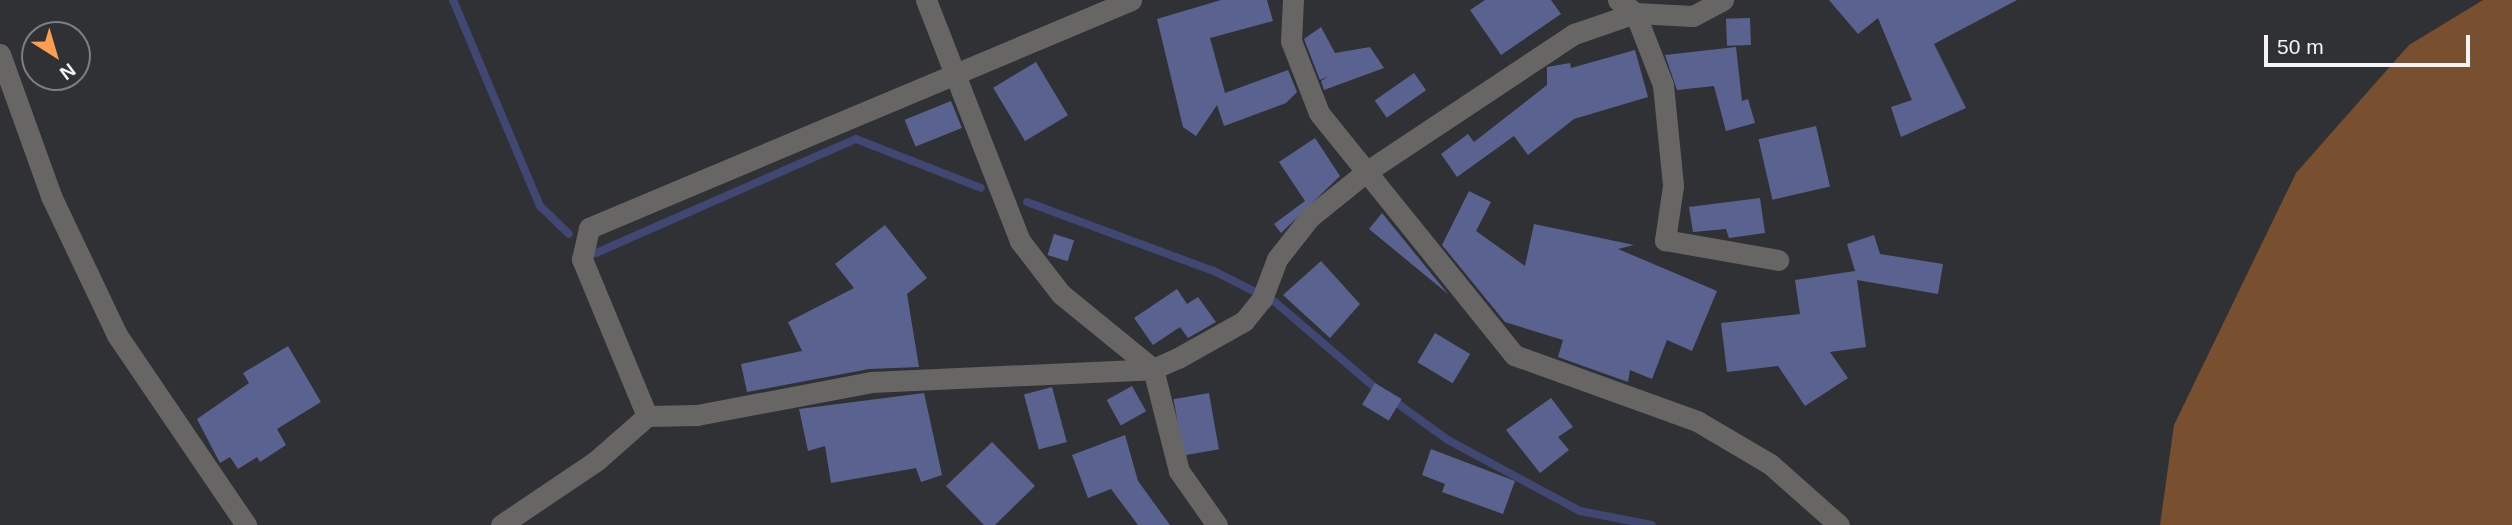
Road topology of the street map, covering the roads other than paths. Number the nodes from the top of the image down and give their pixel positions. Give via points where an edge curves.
1 (926, 0) edge
2 (1131, 0) edge
3 (1293, 0) edge
4 (1723, 0) edge
5 (1626, 6) edge
6 (0, 54) edge
7 (959, 76) junction
8 (1366, 172) junction
9 (1778, 260) dead end
10 (1153, 369) junction
11 (647, 416) junction
12 (246, 525) edge
13 (501, 525) edge
14 (1217, 525) edge
15 (1839, 525) edge

1 - 7 street
2 - 7 street
3 - 8 street via 1291,41 1299,71 1319,113
4 - 5 street via 1693,16
5 - 8 street via 1574,34
5 - 9 street via 1663,85 1673,186 1665,240
6 - 12 street via 51,196 117,335
7 - 10 street via 1020,241 1061,294
7 - 11 street via 589,228 582,259
8 - 10 street via 1310,217 1277,259 1262,299 1244,321 1205,347
8 - 15 street via 1514,355 1697,421 1770,464
10 - 11 street via 871,382 697,415
10 - 14 street via 1179,471
11 - 13 street via 596,461

